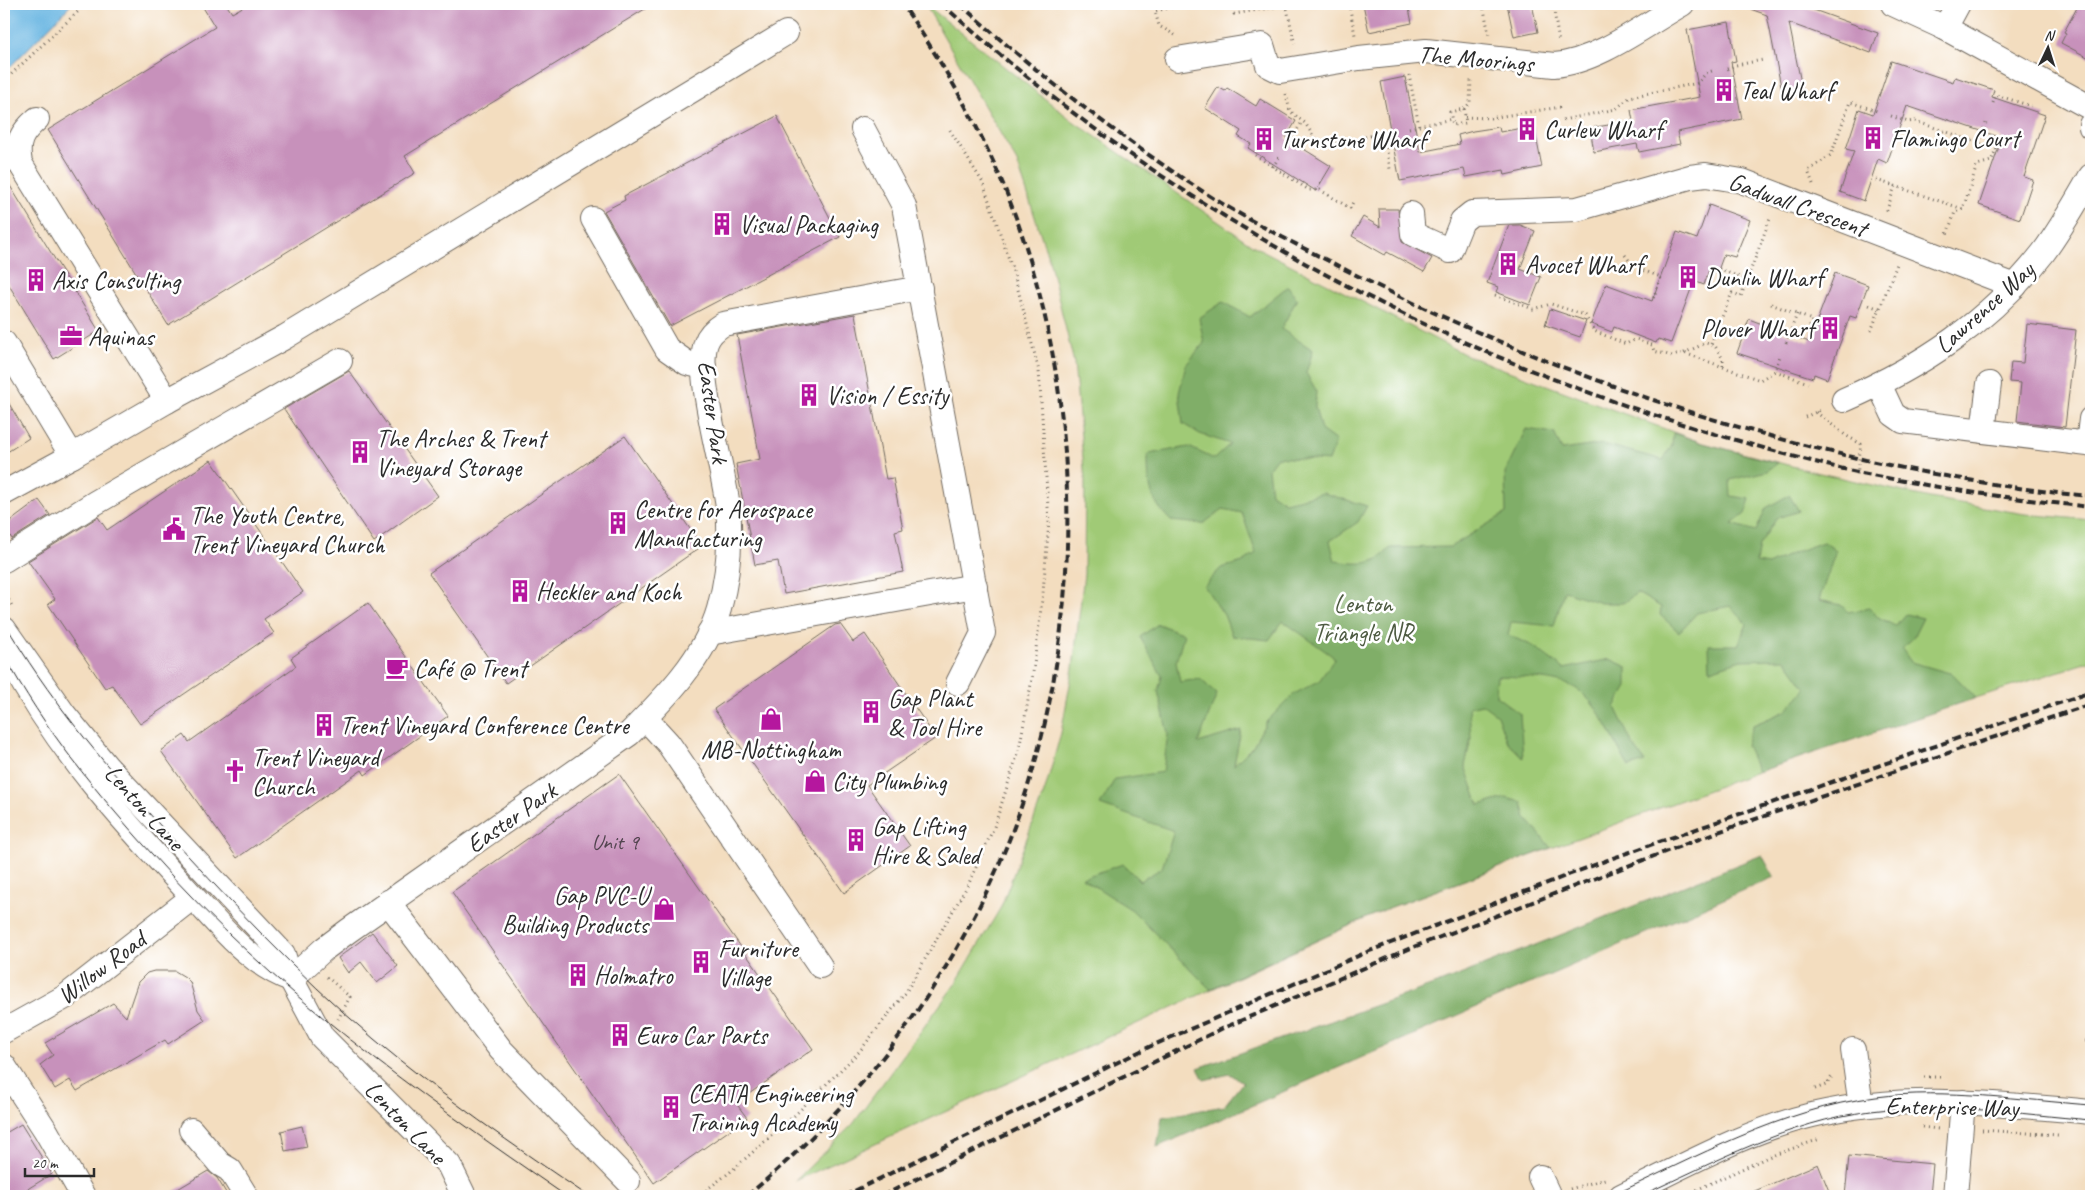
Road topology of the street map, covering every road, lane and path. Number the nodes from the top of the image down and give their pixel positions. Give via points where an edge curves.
1 (86, 4) edge
2 (1189, 4) edge
3 (1232, 4) edge
4 (1286, 4) edge
5 (1349, 4) edge
6 (1483, 4) edge
7 (1553, 4) edge
8 (1682, 4) edge
9 (1893, 4) edge
10 (1958, 4) edge
11 (1944, 28) junction
12 (786, 34) dead end
13 (1405, 52) junction
14 (1483, 57) junction
15 (1359, 58) junction
16 (1179, 59) joint
17 (1763, 60) dead end
18 (1281, 65) junction
19 (1562, 65) junction
20 (1727, 69) dead end
21 (1712, 71) dead end
22 (4, 81) edge
23 (1994, 104) dead end
24 (2031, 106) dead end
25 (1560, 107) dead end
26 (2091, 108) edge
27 (1464, 109) junction
28 (1877, 111) dead end
29 (1891, 116) dead end
30 (1465, 117) junction
31 (37, 119) dead end
32 (1452, 119) junction
33 (1563, 120) dead end
34 (1987, 120) dead end
35 (1302, 122) junction
36 (1419, 126) junction
37 (1409, 128) dead end
38 (863, 130) dead end
39 (1395, 131) dead end
40 (1384, 133) junction
41 (1979, 143) junction
42 (1287, 146) dead end
43 (1255, 155) dead end
44 (1279, 157) dead end
45 (1273, 167) junction
46 (1390, 169) dead end
47 (2091, 176) edge
48 (1876, 180) dead end
49 (1895, 186) junction
50 (1779, 195) junction
51 (1353, 202) dead end
52 (1806, 205) junction
53 (1963, 209) junction
54 (1411, 214) dead end
55 (593, 219) dead end
56 (1879, 233) junction
57 (1905, 243) junction
58 (1625, 255) dead end
59 (1939, 256) junction
60 (1718, 269) dead end
61 (1746, 280) junction
62 (2015, 286) junction
63 (920, 288) junction
64 (1496, 295) dead end
65 (1653, 299) dead end
66 (1771, 304) dead end
67 (1869, 305) dead end
68 (1880, 308) junction
69 (1797, 314) junction
70 (1871, 331) dead end
71 (1807, 335) dead end
72 (4, 343) edge
73 (1786, 343) dead end
74 (1712, 344) junction
75 (1684, 353) junction
76 (1780, 356) dead end
77 (340, 361) dead end
78 (704, 367) junction
79 (1723, 367) junction
80 (1775, 371) junction
81 (1808, 383) dead end
82 (1879, 384) junction
83 (1989, 384) dead end
84 (1844, 400) dead end
85 (167, 402) junction
86 (1816, 412) dead end
87 (2091, 419) edge
88 (1984, 431) junction
89 (72, 456) junction
90 (1857, 476) dead end
91 (4, 494) edge
92 (4, 560) edge
93 (975, 586) junction
94 (4, 629) edge
95 (709, 633) junction
96 (4, 645) edge
97 (958, 683) dead end
98 (645, 718) junction
99 (191, 858) junction
100 (193, 897) junction
101 (388, 902) junction
102 (820, 966) dead end
103 (291, 979) junction
104 (4, 1031) edge
105 (2091, 1041) edge
106 (2085, 1042) dead end
107 (1853, 1050) dead end
108 (4, 1067) edge
109 (1963, 1102) junction
110 (1861, 1106) junction
111 (2091, 1112) edge
112 (1913, 1124) dead end
113 (191, 1130) dead end
114 (1961, 1130) junction
115 (2067, 1135) dead end
116 (1828, 1136) dead end
117 (628, 1181) dead end
118 (2091, 1184) edge
119 (83, 1196) edge
120 (246, 1196) edge
121 (464, 1196) edge
122 (1621, 1196) edge
123 (1683, 1196) edge
124 (1955, 1196) edge
125 (2090, 1196) edge

1 - 22 path
2 - 16 path via 1154,11 1158,26 1177,36
3 - 4 path via 1234,14
4 - 18 path
5 - 15 path
6 - 14 path
7 - 19 path
8 - 19 street, The Moorings via 1599,52
9 - 11 street
10 - 11 street
11 - 26 street
12 - 85 street via 285,337
13 - 14 street, The Moorings
13 - 15 street, The Moorings
13 - 36 path
14 - 19 street, The Moorings
14 - 27 path via 1470,103
15 - 18 street, The Moorings
16 - 18 street via 1262,45
17 - 20 path via 1736,64
18 - 35 path via 1290,111
21 - 33 path via 1698,83 1630,97 1616,109
23 - 24 path via 1996,94
25 - 30 path via 1490,118
27 - 30 path
27 - 32 path via 1450,112
28 - 52 path via 1850,102 1831,155 1808,171 1813,185
29 - 41 path via 1908,122 1916,121
30 - 32 path via 1466,123 1453,125
31 - 85 street via 19,140 20,163
32 - 36 path
34 - 41 path
35 - 40 path via 1320,146
35 - 42 path
36 - 37 path
38 - 63 street via 904,206
39 - 40 path
40 - 46 path
41 - 53 path via 1996,149 1991,161 1977,165
43 - 45 path
44 - 45 path
45 - 51 path via 1309,190 1320,190 1350,208
47 - 62 street, Lawrence Way via 2044,252
48 - 49 path
49 - 53 path
49 - 56 path
50 - 52 street, Gadwall Crescent
50 - 54 street, Gadwall Crescent via 1742,181 1706,175 1577,209 1472,214 1462,221 1450,251 1413,234
50 - 61 path
52 - 56 street, Gadwall Crescent
53 - 59 path via 1955,212
55 - 78 street via 667,349 687,363
56 - 57 street, Gadwall Crescent
57 - 59 street, Gadwall Crescent
57 - 68 path
58 - 65 path via 1634,267 1661,277
59 - 62 street, Gadwall Crescent
60 - 61 path
61 - 74 path via 1741,296 1732,293
62 - 82 street, Lawrence Way via 1965,332 1920,363
63 - 78 street, Easter Park via 723,324 714,330 705,344
63 - 93 street
64 - 75 path via 1533,309 1551,304 1585,315 1594,331 1626,344 1636,339 1652,345 1654,351 1672,356
66 - 69 path
67 - 68 path
68 - 70 path
69 - 71 path via 1812,320
69 - 73 path
72 - 89 street
74 - 75 path via 1706,343
74 - 79 path via 1723,359
75 - 79 path
76 - 80 path
77 - 92 street via 95,503
78 - 95 street, Easter Park via 728,506 729,533 719,609
79 - 80 path via 1760,380
80 - 81 path
82 - 84 street, Lawrence Way
82 - 88 street via 1893,414 1904,421
83 - 88 street
85 - 89 street
86 - 90 path via 1860,444
87 - 88 street via 2088,444
89 - 91 street
93 - 95 street
93 - 97 street via 983,633
94 - 99 street, Lenton Lane via 63,713 107,767
95 - 98 street, Easter Park via 687,669
96 - 100 street, Lenton Lane via 29,695 99,794
98 - 101 street, Easter Park via 629,734
98 - 102 street via 668,743
99 - 100 street
99 - 103 street, Lenton Lane via 283,954
100 - 103 street, Lenton Lane via 245,950 274,973
100 - 104 street, Willow Road via 65,997
101 - 103 street, Easter Park via 324,949
101 - 117 street via 501,1050
103 - 121 street, Lenton Lane via 322,1037 450,1165
105 - 106 path
107 - 110 street
108 - 119 street via 46,1130
109 - 110 street, Enterprise Way via 1922,1100
109 - 111 street, Enterprise Way
109 - 114 street
110 - 122 street, Enterprise Way via 1812,1115 1747,1137
112 - 114 path, Enterprise Way
113 - 120 street via 220,1164 230,1170
114 - 115 path, Enterprise Way
114 - 124 street
116 - 123 path via 1768,1157
118 - 125 path

